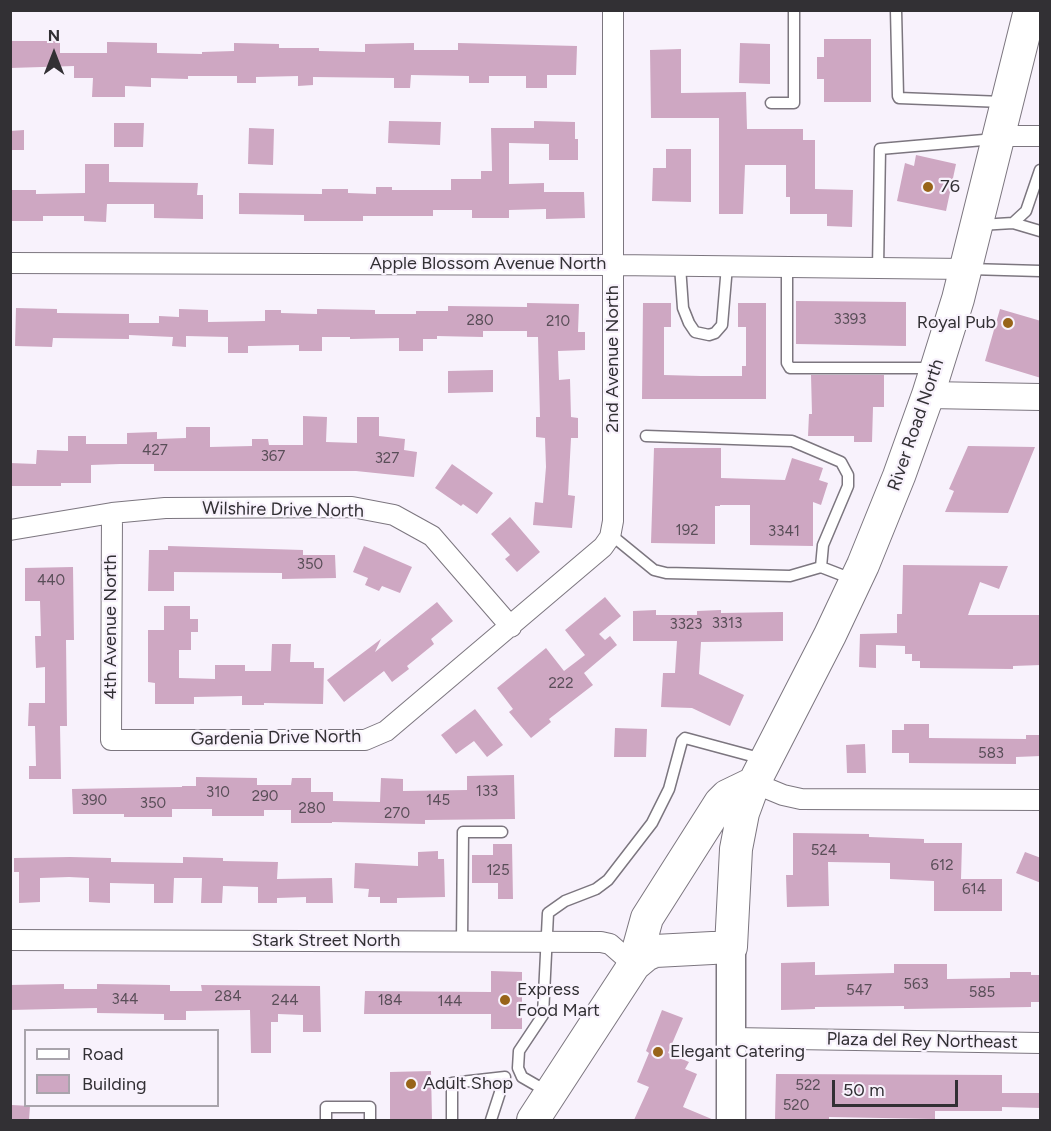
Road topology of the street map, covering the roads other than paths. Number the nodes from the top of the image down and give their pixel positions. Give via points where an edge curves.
1 (613, 10) edge
2 (794, 10) edge
3 (896, 10) edge
4 (1030, 10) edge
5 (1007, 103) junction
6 (771, 104) dead end
7 (1041, 136) edge
8 (998, 138) junction
9 (1041, 170) edge
10 (1013, 223) junction
11 (977, 225) junction
12 (1041, 231) edge
13 (10, 263) edge
14 (613, 265) junction
15 (680, 266) junction
16 (727, 266) junction
17 (787, 267) junction
18 (878, 268) junction
19 (966, 269) junction
20 (1041, 271) edge
21 (932, 382) junction
22 (1041, 397) edge
23 (646, 436) dead end
24 (112, 513) junction
25 (10, 530) edge
26 (610, 534) junction
27 (821, 567) junction
28 (856, 580) junction
29 (511, 627) junction
30 (111, 740) joint
31 (760, 772) junction
32 (1041, 800) edge
33 (502, 832) dead end
34 (10, 940) edge
35 (462, 941) junction
36 (548, 942) junction
37 (731, 947) junction
38 (634, 965) junction
39 (732, 1038) junction
40 (1041, 1043) edge
41 (518, 1068) junction
42 (505, 1077) junction
43 (550, 1093) junction
44 (326, 1120) edge
45 (370, 1120) edge
46 (452, 1120) edge
47 (491, 1120) edge
48 (533, 1120) edge
49 (731, 1120) edge

1 - 14 street, 2nd Avenue North
2 - 6 lane via 794,103
3 - 5 lane via 899,98
4 - 5 main road, River Road North
5 - 8 main road, River Road North
7 - 8 street
8 - 11 main road, River Road North
8 - 18 lane via 880,149
9 - 10 lane via 1026,210
10 - 11 lane
10 - 12 lane
11 - 19 main road, River Road North
13 - 14 street, Apple Blossom Avenue North
14 - 15 street, Apple Blossom Avenue North
14 - 26 street, 2nd Avenue North
15 - 16 street, Apple Blossom Avenue North
15 - 16 lane via 688,323 695,332 709,335 722,325
16 - 17 street, Apple Blossom Avenue North
17 - 18 street, Apple Blossom Avenue North
17 - 21 lane via 786,363 790,368
18 - 19 street, Apple Blossom Avenue North
19 - 20 lane
19 - 21 main road, River Road North
21 - 22 street
21 - 28 main road, River Road North
23 - 27 lane via 792,441 842,462 848,486 823,544
24 - 25 street, Wilshire Drive North
24 - 29 street, Wilshire Drive North via 165,508 352,507 394,515 432,536
24 - 30 street, 4th Avenue North
26 - 27 lane via 654,570 666,573 790,576
26 - 29 street via 603,547
27 - 28 lane
28 - 31 main road, River Road North
29 - 30 street, Gardenia Drive North via 386,731 364,740
31 - 32 street via 783,795 801,799
31 - 36 lane via 685,738 669,789 652,823 608,880 548,913
31 - 37 main road, River Road North via 744,813 736,849
31 - 38 main road via 720,803 647,918
33 - 35 lane via 463,832
34 - 35 street, Stark Street North
35 - 36 street, Stark Street North
36 - 38 street, Stark Street North via 610,944
36 - 41 lane via 543,1015 519,1051
37 - 38 main road via 655,951
37 - 39 main road
38 - 43 main road
39 - 40 street, Plaza del Rey Northeast
39 - 49 main road
41 - 42 lane
41 - 43 lane via 522,1077
42 - 46 lane via 452,1083
42 - 47 lane
43 - 48 main road
44 - 45 lane via 326,1107 370,1107

